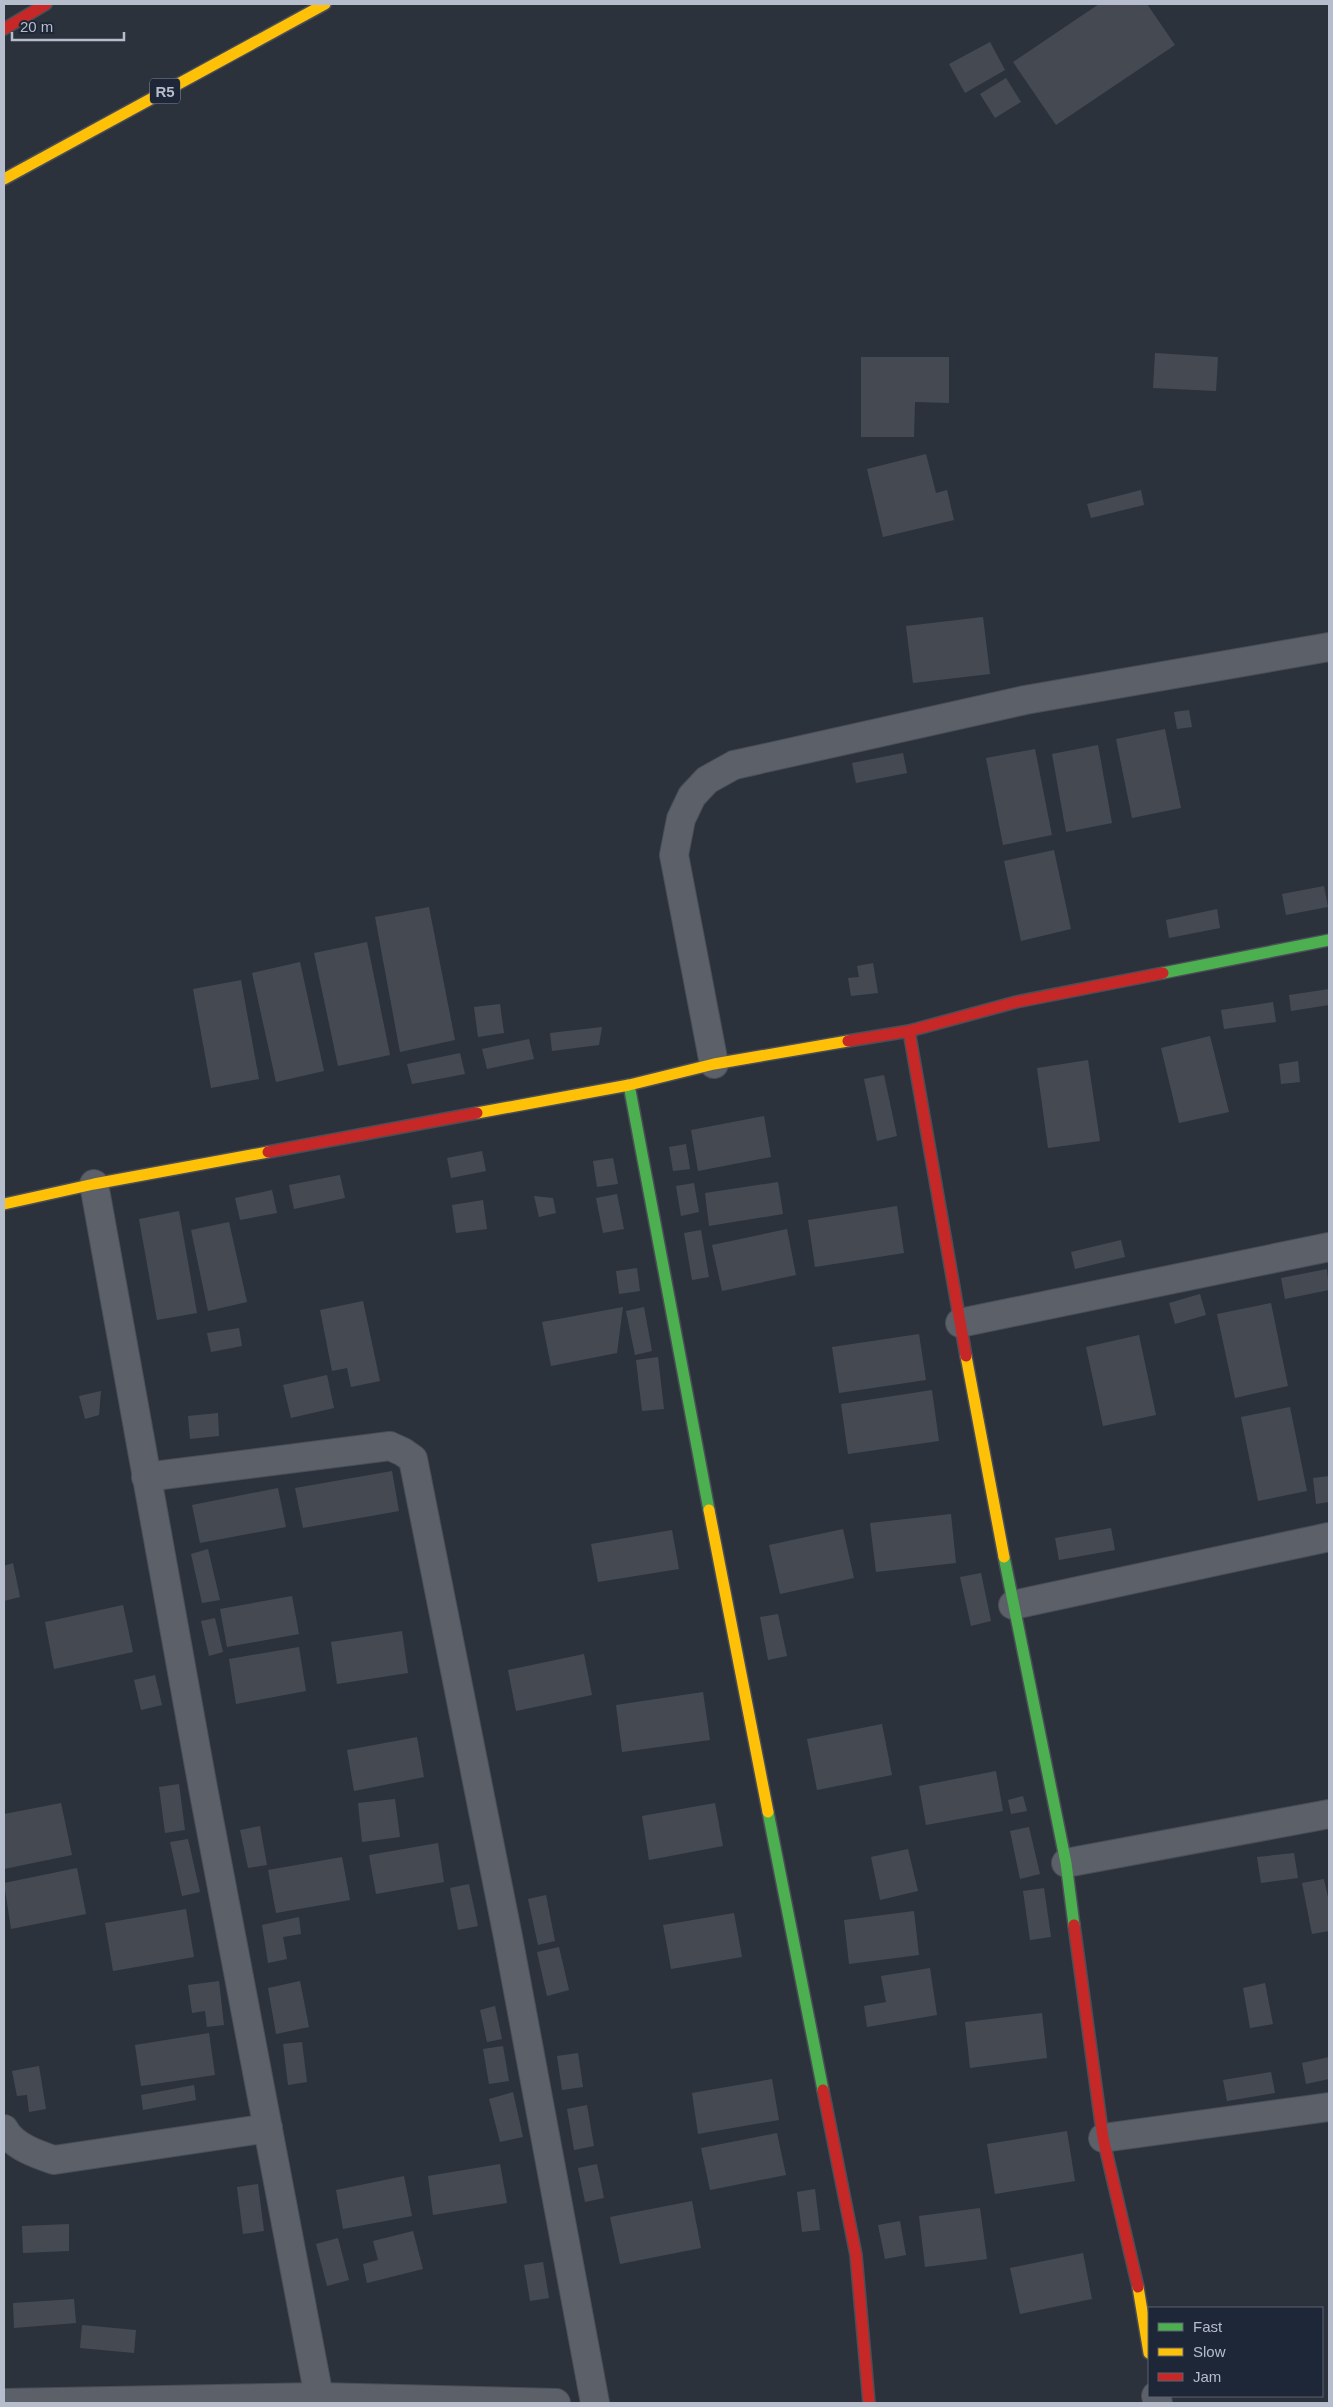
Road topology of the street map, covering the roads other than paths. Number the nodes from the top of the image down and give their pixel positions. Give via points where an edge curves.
1 (46, 4) edge
2 (325, 4) edge
3 (4, 29) edge
4 (4, 178) edge
5 (1329, 647) edge
6 (1329, 940) edge
7 (909, 1031) junction
8 (714, 1064) junction
9 (629, 1086) junction
10 (94, 1184) junction
11 (4, 1204) edge
12 (1329, 1247) edge
13 (960, 1323) junction
14 (146, 1477) junction
15 (1329, 1537) edge
16 (1013, 1605) junction
17 (1329, 1814) edge
18 (1066, 1863) junction
19 (1329, 2107) edge
20 (268, 2128) junction
21 (4, 2129) edge
22 (1103, 2138) junction
23 (1148, 2347) edge
24 (318, 2397) junction
25 (4, 2403) edge
26 (556, 2403) edge
27 (595, 2403) edge
28 (869, 2403) edge

1 - 3 main road
2 - 4 main road, R5
5 - 8 street via 1025,700 734,765 707,780 692,796 681,819 674,855
6 - 7 main road via 1016,1002
7 - 8 main road
7 - 13 main road
8 - 9 main road
9 - 10 main road
9 - 28 main road via 744,1693 856,2255
10 - 11 main road
10 - 14 street
12 - 13 street
13 - 16 main road
14 - 20 street
14 - 27 street via 390,1446 413,1460 508,1937
15 - 16 street
16 - 18 main road
17 - 18 street
18 - 22 main road
19 - 22 street
20 - 21 street via 54,2160 18,2144
20 - 24 street
22 - 23 main road via 1137,2281
24 - 25 street
24 - 26 street

